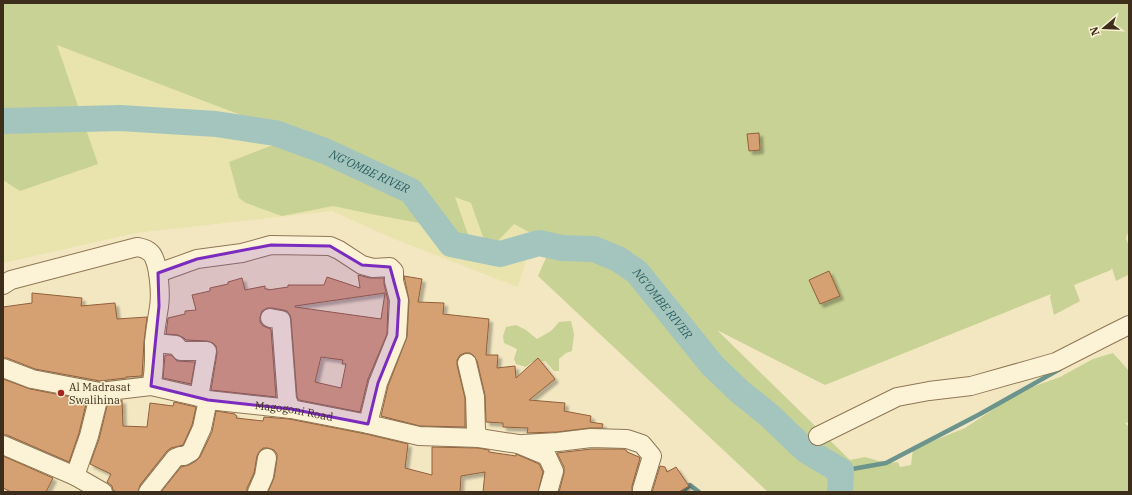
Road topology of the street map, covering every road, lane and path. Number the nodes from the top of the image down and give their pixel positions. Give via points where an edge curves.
1 (158, 273) junction
2 (3, 285) edge
3 (270, 318) dead end
4 (1129, 325) edge
5 (154, 343) junction
6 (466, 363) dead end
7 (3, 368) edge
8 (151, 386) junction
9 (100, 392) junction
10 (204, 399) junction
11 (291, 409) junction
12 (368, 424) junction
13 (818, 436) dead end
14 (478, 438) junction
15 (518, 444) junction
16 (3, 445) edge
17 (267, 458) dead end
18 (75, 476) junction
19 (103, 492) edge
20 (148, 492) edge
21 (257, 492) edge
22 (548, 492) edge
23 (642, 492) edge

1 - 2 street via 150,251 137,247 11,280
1 - 5 street via 159,306
1 - 12 street via 197,259 271,246 330,246 362,265 373,268 390,267 394,271 399,300 397,336 378,383
3 - 11 street via 281,320 287,399
4 - 13 street via 1056,362 971,386 897,397
5 - 8 street via 154,375
5 - 10 street via 176,345 181,351 207,351
6 - 14 street via 475,397
7 - 9 street, Magogoni Road via 32,379
8 - 9 street, Magogoni Road
8 - 10 street, Magogoni Road
9 - 18 street via 89,436
10 - 11 street, Magogoni Road
10 - 20 street via 202,428 191,452 175,458
11 - 12 street, Magogoni Road
12 - 14 street, Magogoni Road via 419,436
14 - 15 street, Magogoni Road
15 - 22 street, Magogoni Road via 546,456 554,471
15 - 23 street via 591,438 627,439 642,444 652,456
16 - 18 street
17 - 21 street via 264,476
18 - 19 street

